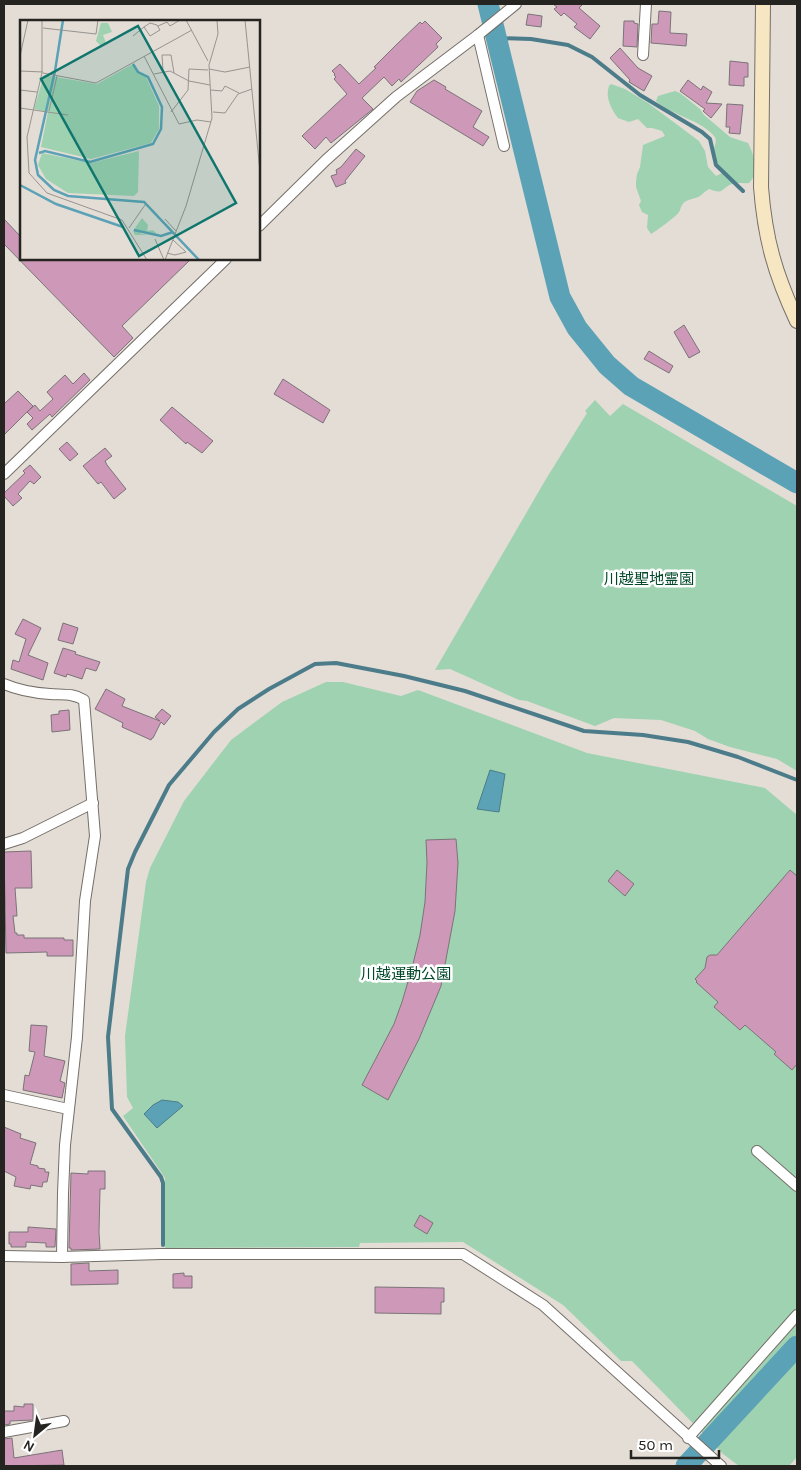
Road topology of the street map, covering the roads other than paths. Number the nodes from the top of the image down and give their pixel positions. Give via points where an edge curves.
1 (516, 4) edge
2 (646, 4) edge
3 (763, 4) edge
4 (480, 34) junction
5 (643, 55) dead end
6 (504, 146) dead end
7 (260, 225) edge
8 (225, 260) edge
9 (797, 321) edge
10 (4, 474) edge
11 (4, 684) edge
12 (92, 804) junction
13 (4, 844) edge
14 (4, 1095) edge
15 (68, 1109) junction
16 (757, 1151) dead end
17 (797, 1186) edge
18 (4, 1256) edge
19 (62, 1257) junction
20 (797, 1315) edge
21 (64, 1421) dead end
22 (4, 1432) edge
23 (691, 1440) junction
24 (717, 1463) edge

1 - 4 street
2 - 5 street
3 - 9 street via 763,217 782,289
4 - 6 street
4 - 7 street via 396,97
8 - 10 street
11 - 12 street via 16,689 75,695 84,700
12 - 13 street via 24,838
12 - 15 street via 95,836 85,901 77,1036
14 - 15 street
15 - 19 street via 62,1193
16 - 17 street
18 - 19 street
19 - 23 street via 463,1254 543,1304
20 - 23 street
21 - 22 street
23 - 24 street

